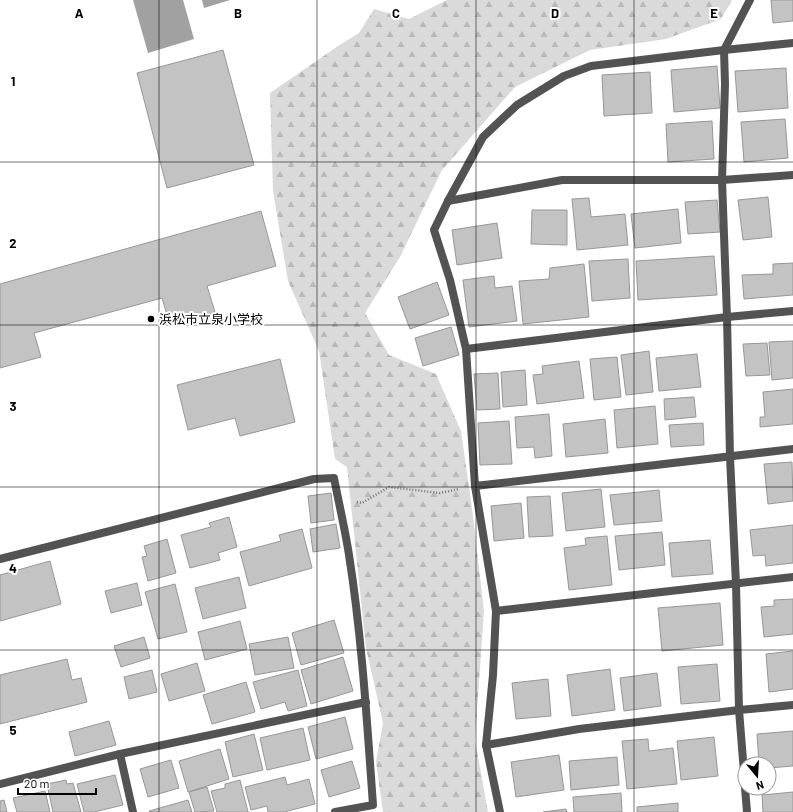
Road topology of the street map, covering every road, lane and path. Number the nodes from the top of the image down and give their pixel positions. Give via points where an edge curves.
1 (750, 0) edge
2 (793, 43) edge
3 (724, 50) junction
4 (793, 175) edge
5 (722, 180) junction
6 (448, 201) junction
7 (793, 311) edge
8 (727, 317) junction
9 (466, 349) junction
10 (793, 449) edge
11 (730, 457) junction
12 (475, 486) junction
13 (338, 498) junction
14 (0, 559) edge
15 (793, 578) edge
16 (736, 584) junction
17 (496, 611) junction
18 (366, 702) junction
19 (793, 705) edge
20 (739, 710) junction
21 (486, 745) junction
22 (120, 754) junction
23 (743, 756) edge
24 (0, 784) edge
25 (746, 796) edge
26 (133, 812) edge
27 (335, 812) edge
28 (500, 812) edge
29 (747, 812) edge

1 - 3 street
2 - 3 street
3 - 5 street
3 - 6 street via 591,66 564,76 517,105 483,137
4 - 5 street
5 - 6 street via 562,180
5 - 8 street
6 - 9 street via 434,230 450,280
7 - 8 street
8 - 9 street
8 - 11 street
9 - 12 street
10 - 11 street
11 - 12 street
11 - 16 street
12 - 13 path via 440,493 389,487 362,503
12 - 17 street
13 - 14 street via 334,478 314,479
13 - 18 street via 349,555
15 - 16 street
16 - 17 street
16 - 20 street
17 - 21 street
18 - 22 street
18 - 27 street via 373,806
19 - 20 street
20 - 21 street via 579,729
20 - 23 street
21 - 28 street
22 - 24 street
22 - 26 street
25 - 29 street

